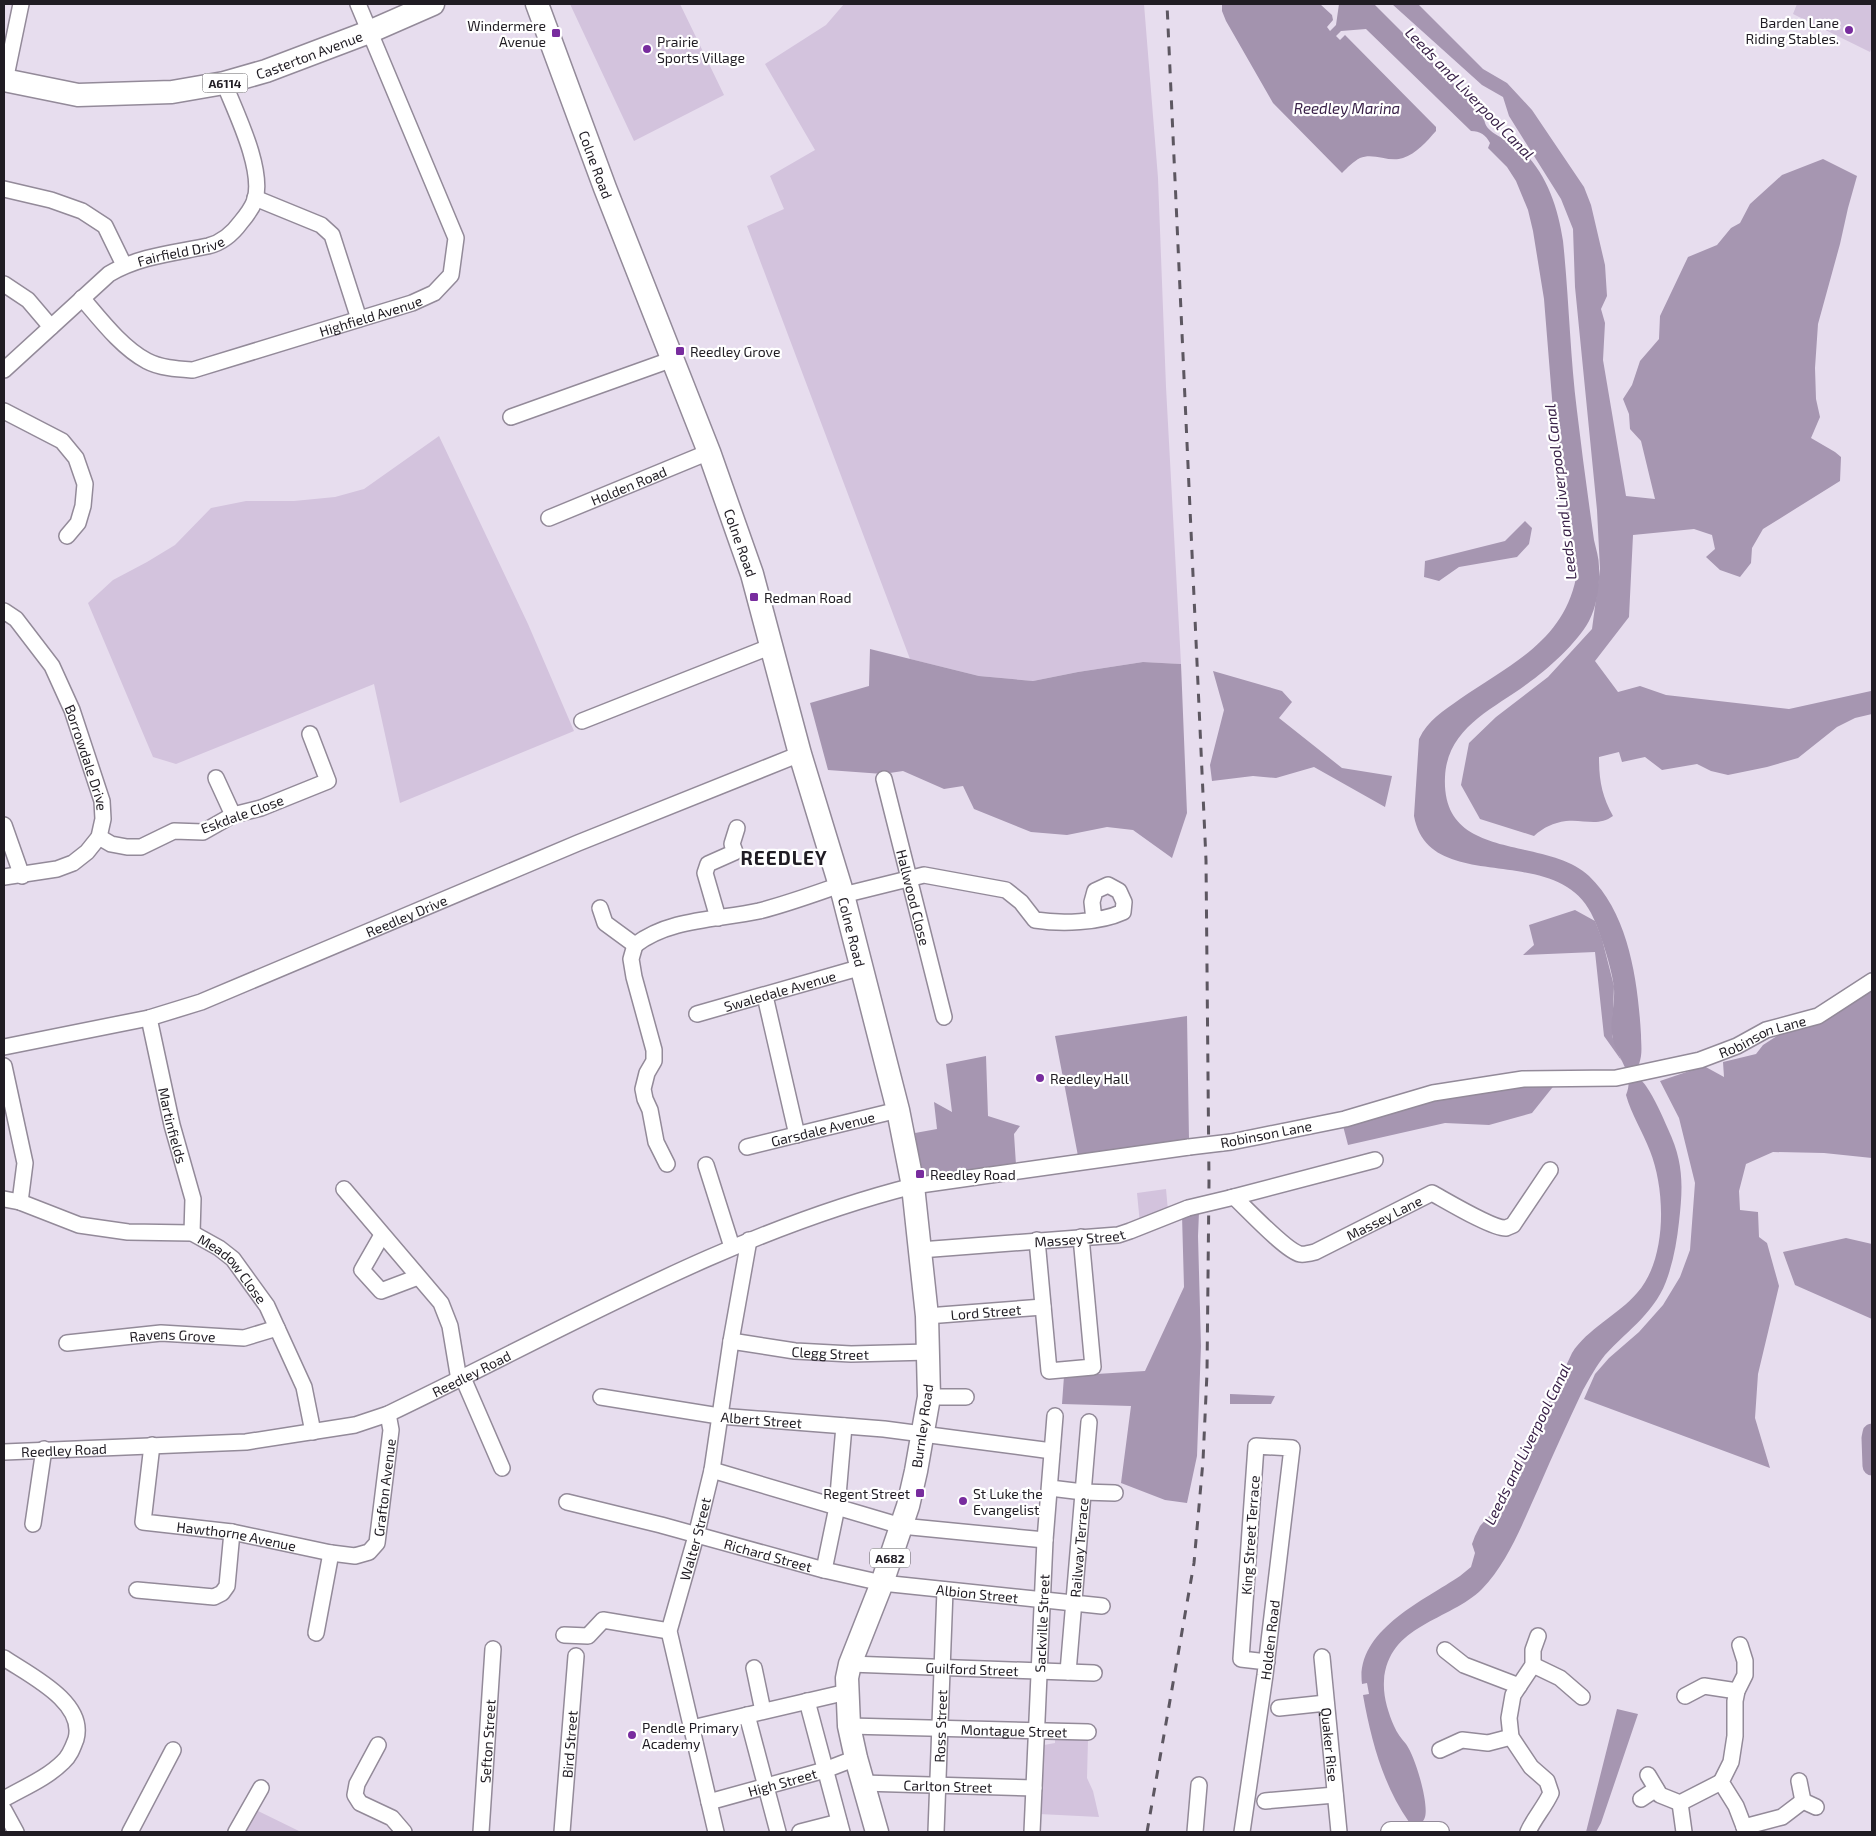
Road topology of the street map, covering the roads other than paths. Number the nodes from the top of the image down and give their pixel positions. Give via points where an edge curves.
1 (21, 4) edge
2 (358, 4) edge
3 (433, 4) edge
4 (537, 4) edge
5 (369, 32) junction
6 (5, 80) edge
7 (224, 84) junction
8 (4, 189) edge
9 (255, 198) junction
10 (124, 265) junction
11 (4, 284) edge
12 (82, 298) junction
13 (359, 320) junction
14 (51, 327) junction
15 (673, 360) junction
16 (4, 370) edge
17 (4, 411) edge
18 (512, 417) dead end
19 (709, 452) junction
20 (549, 518) dead end
21 (67, 536) dead end
22 (4, 611) edge
23 (772, 646) junction
24 (582, 721) dead end
25 (310, 734) dead end
26 (800, 754) junction
27 (216, 778) dead end
28 (884, 779) dead end
29 (233, 815) junction
30 (4, 825) edge
31 (736, 828) dead end
32 (99, 837) junction
33 (22, 876) junction
34 (909, 877) junction
35 (4, 878) edge
36 (842, 890) junction
37 (600, 908) dead end
38 (718, 918) junction
39 (1094, 920) dead end
40 (635, 945) junction
41 (862, 967) junction
42 (1872, 981) edge
43 (765, 996) junction
44 (697, 1014) dead end
45 (944, 1017) dead end
46 (149, 1018) junction
47 (4, 1047) edge
48 (4, 1066) edge
49 (898, 1110) junction
50 (797, 1135) junction
51 (747, 1147) dead end
52 (1375, 1160) dead end
53 (668, 1164) dead end
54 (706, 1165) dead end
55 (1550, 1170) dead end
56 (913, 1186) junction
57 (344, 1189) dead end
58 (1232, 1197) junction
59 (4, 1199) edge
60 (20, 1202) junction
61 (192, 1233) junction
62 (382, 1235) junction
63 (1080, 1237) junction
64 (749, 1240) junction
65 (1037, 1240) junction
66 (732, 1247) junction
67 (920, 1250) junction
68 (418, 1277) junction
69 (1043, 1307) junction
70 (928, 1316) junction
71 (277, 1328) junction
72 (731, 1340) junction
73 (67, 1342) dead end
74 (929, 1352) junction
75 (461, 1379) junction
76 (601, 1397) dead end
77 (929, 1397) junction
78 (966, 1397) dead end
79 (388, 1414) junction
80 (719, 1416) junction
81 (1055, 1416) dead end
82 (1089, 1422) dead end
83 (844, 1426) junction
84 (313, 1432) junction
85 (923, 1434) junction
86 (152, 1445) junction
87 (1292, 1448) joint
88 (44, 1449) junction
89 (1052, 1451) junction
90 (4, 1452) edge
91 (502, 1468) dead end
92 (712, 1470) junction
93 (1050, 1488) junction
94 (1083, 1492) junction
95 (1115, 1493) dead end
96 (567, 1502) dead end
97 (837, 1507) junction
98 (33, 1524) dead end
99 (901, 1526) junction
100 (232, 1532) junction
101 (696, 1536) junction
102 (1045, 1540) junction
103 (332, 1553) junction
104 (824, 1570) junction
105 (882, 1583) junction
106 (137, 1590) dead end
107 (945, 1590) junction
108 (1042, 1600) junction
109 (1074, 1603) junction
110 (1102, 1606) dead end
111 (669, 1631) junction
112 (316, 1633) dead end
113 (564, 1635) dead end
114 (1538, 1636) dead end
115 (1740, 1645) dead end
116 (493, 1649) dead end
117 (1446, 1650) dead end
118 (576, 1656) dead end
119 (1322, 1657) dead end
120 (4, 1658) edge
121 (1267, 1662) junction
122 (850, 1664) junction
123 (1533, 1665) junction
124 (942, 1667) junction
125 (754, 1668) dead end
126 (1039, 1671) junction
127 (1068, 1672) junction
128 (1094, 1673) dead end
129 (1519, 1686) junction
130 (1737, 1691) junction
131 (846, 1692) junction
132 (1685, 1696) dead end
133 (1582, 1697) dead end
134 (807, 1701) junction
135 (1326, 1703) junction
136 (1279, 1708) dead end
137 (763, 1711) junction
138 (747, 1715) junction
139 (849, 1726) junction
140 (692, 1728) junction
141 (940, 1729) junction
142 (1036, 1731) junction
143 (1088, 1732) dead end
144 (1511, 1737) junction
145 (378, 1745) dead end
146 (173, 1750) dead end
147 (1440, 1750) dead end
148 (856, 1758) junction
149 (825, 1770) junction
150 (1648, 1775) dead end
151 (1799, 1781) dead end
152 (1720, 1782) junction
153 (862, 1783) junction
154 (1199, 1784) dead end
155 (938, 1785) junction
156 (766, 1786) junction
157 (262, 1788) dead end
158 (1034, 1788) junction
159 (1656, 1789) junction
160 (1336, 1796) junction
161 (4, 1799) edge
162 (1641, 1799) dead end
163 (1265, 1801) dead end
164 (709, 1802) junction
165 (1680, 1803) junction
166 (4, 1810) edge
167 (840, 1827) edge
168 (1745, 1830) edge
169 (16, 1832) edge
170 (130, 1832) edge
171 (236, 1832) edge
172 (404, 1832) edge
173 (481, 1832) edge
174 (562, 1832) edge
175 (716, 1832) edge
176 (778, 1832) edge
177 (803, 1832) edge
178 (877, 1832) edge
179 (936, 1832) edge
180 (1032, 1832) edge
181 (1195, 1832) edge
182 (1242, 1832) edge
183 (1339, 1832) edge
184 (1397, 1832) edge
185 (1435, 1832) edge
186 (1439, 1832) edge
187 (1528, 1832) edge
188 (1684, 1832) edge

1 - 6 street
2 - 5 street, Highfield Avenue
3 - 5 highway, Casterton Avenue / A6114
4 - 15 highway, Colne Road / A682
5 - 7 highway, Casterton Avenue / A6114
5 - 13 street, Highfield Avenue via 456,238 451,275 434,293
6 - 7 highway, Casterton Avenue / A6114 via 78,95 172,92
7 - 9 street, Fairfield Drive via 252,155
8 - 10 street via 82,211 105,226
9 - 10 street, Fairfield Drive via 238,227 220,242
9 - 13 street via 321,225 332,235
10 - 12 street, Fairfield Drive
11 - 14 street via 28,300
12 - 13 street, Highfield Avenue via 129,348 147,361 172,369 193,370
12 - 14 street, Fairfield Drive
14 - 16 street, Fairfield Drive
15 - 18 street
15 - 19 highway, Colne Road / A682
17 - 21 street via 62,441 76,458 85,484 83,506 78,523
19 - 20 street, Holden Road
19 - 23 highway, Colne Road / A682 via 752,574
22 - 32 street, Borrowdale Drive via 16,619 52,666 72,710 102,801
23 - 24 street
23 - 26 highway, Colne Road / A682
25 - 29 street, Eskdale Close via 328,781 261,808
26 - 36 highway, Colne Road / A682
26 - 46 street, Reedley Drive via 578,843 201,1002
27 - 29 street
28 - 34 street, Hallwood Close
29 - 32 street, Eskdale Close via 203,832 174,831 141,847 111,844
30 - 33 street
31 - 38 street via 732,844 735,852 708,864 705,874
32 - 33 street via 73,863
33 - 35 street
34 - 36 street
34 - 39 street via 924,874 1006,890 1035,920
34 - 45 street, Hallwood Close
36 - 38 street
36 - 41 highway, Colne Road / A682
37 - 40 street via 605,923
38 - 40 street via 646,936
40 - 53 street via 631,959 634,977 654,1050 654,1061 643,1089 656,1142
41 - 43 street, Swaledale Avenue
41 - 49 highway, Colne Road / A682
42 - 56 street, Robinson Lane, bridge via 1818,1016 1766,1030 1737,1046 1700,1060 1644,1073 1616,1078 1523,1079 1433,1093 1345,1119 1231,1142
43 - 44 street, Swaledale Avenue
43 - 50 street
46 - 47 street, Reedley Drive
46 - 61 street, Martinfields via 172,1125 193,1199
48 - 60 street via 25,1163
49 - 50 street, Garsdale Avenue
49 - 56 highway, Colne Road / A682
50 - 51 street, Garsdale Avenue
52 - 58 street, Massey Street
54 - 66 street
55 - 58 street, Massey Lane via 1513,1225 1506,1228 1432,1193 1315,1252 1301,1255 1292,1251
56 - 64 street, Reedley Road via 874,1196
56 - 67 highway, Burnley Road / A682
57 - 62 street
58 - 63 street, Massey Street, bridge via 1188,1208 1130,1231
59 - 60 street, Meadow Close
60 - 61 street, Meadow Close via 78,1225 128,1232
61 - 71 street, Meadow Close via 233,1259 267,1306
62 - 68 street
62 - 68 street via 362,1270 381,1291
63 - 65 street, Massey Street
63 - 69 street via 1093,1367 1049,1371
64 - 66 street, Reedley Road
64 - 72 street, Walter Street
65 - 67 street, Massey Street
65 - 69 street
66 - 75 street, Reedley Road via 644,1287
67 - 70 highway, Burnley Road / A682
68 - 75 street via 441,1303 450,1326
69 - 70 street, Lord Street
70 - 74 highway, Burnley Road / A682
71 - 73 street, Ravens Grove via 244,1338 161,1333
71 - 84 street, Meadow Close via 304,1388
72 - 74 street, Clegg Street via 795,1351 851,1354
72 - 80 street, Walter Street
74 - 77 highway, Burnley Road / A682
75 - 79 street, Reedley Road
75 - 91 street
76 - 80 street, Albert Street
77 - 78 street
77 - 85 highway, Burnley Road / A682
79 - 84 street, Reedley Road via 355,1425
79 - 103 street, Grafton Avenue via 391,1430 377,1543 369,1552 356,1556
80 - 83 street, Albert Street
80 - 92 street, Walter Street
81 - 89 street, Sackville Street
82 - 94 street, Railway Terrace
83 - 85 street, Albert Street
83 - 97 street
84 - 86 street, Reedley Road via 246,1442
85 - 89 street, Albert Street
85 - 99 highway, Burnley Road / A682
86 - 88 street, Reedley Road
86 - 100 street, Hawthorne Avenue via 143,1522
87 - 121 street, Holden Road
87 - 121 street, King Street Terrace via 1256,1446 1241,1659
88 - 90 street, Reedley Road
88 - 98 street
89 - 93 street, Sackville Street
92 - 97 street
92 - 101 street, Walter Street
93 - 94 street
93 - 102 street, Sackville Street
94 - 95 street
94 - 109 street, Railway Terrace
96 - 101 street, Richard Street
97 - 99 street
97 - 104 street
99 - 102 street
99 - 105 highway, Burnley Road / A682
100 - 103 street, Hawthorne Avenue
100 - 106 street via 227,1586 222,1593 214,1597
101 - 104 street, Richard Street
101 - 111 street, Walter Street
102 - 108 street, Sackville Street
103 - 112 street
104 - 105 street, Richard Street
105 - 107 street, Albion Street
105 - 122 highway, Burnley Road / A682
107 - 108 street, Albion Street
107 - 124 street, Ross Street
108 - 109 street, Albion Street
108 - 126 street, Sackville Street
109 - 110 street, Albion Street
109 - 127 street, Railway Terrace
111 - 113 street via 603,1620 588,1636
111 - 140 street, Walter Street
114 - 123 street via 1533,1650
115 - 130 street via 1745,1675
116 - 173 street, Sefton Street
117 - 129 street via 1464,1665
118 - 174 street, Bird Street
119 - 135 street, Quaker Rise
120 - 161 street via 60,1697 75,1714 78,1732 64,1762
121 - 182 street, Holden Road
122 - 124 street, Guilford Street
122 - 131 highway, Burnley Road / A682
123 - 129 street
123 - 133 street via 1560,1678
124 - 126 street, Guilford Street
124 - 141 street, Ross Street
125 - 137 street
126 - 127 street, Guilford Street
126 - 142 street, Sackville Street
127 - 128 street, Guilford Street
129 - 144 street via 1513,1695
130 - 132 street via 1704,1686
130 - 152 street via 1731,1762
131 - 134 street
131 - 139 highway, Burnley Road / A682
134 - 137 street
134 - 149 street
135 - 136 street
135 - 160 street, Quaker Rise
137 - 138 street
138 - 140 street
138 - 156 street
139 - 141 street, Montague Street
139 - 148 highway, Burnley Road / A682
140 - 164 street, Walter Street
141 - 142 street, Montague Street
141 - 155 street, Ross Street
142 - 143 street, Montague Street
142 - 158 street, Sackville Street
144 - 147 street via 1488,1743 1462,1740
144 - 187 street via 1531,1766 1547,1781 1551,1793
145 - 172 street via 354,1795 360,1803 392,1818
146 - 170 street
148 - 149 street, High Street
148 - 153 highway, Burnley Road / A682
149 - 156 street, High Street
149 - 167 street
150 - 159 street
151 - 168 street via 1809,1804
152 - 165 street
152 - 168 street via 1736,1806
153 - 155 street, Carlton Street
153 - 178 highway, Burnley Road / A682
154 - 181 street
155 - 158 street, Carlton Street
155 - 179 street, Ross Street
156 - 164 street, High Street
156 - 176 street
157 - 171 street
158 - 180 street, Sackville Street
159 - 162 street
159 - 165 street via 1660,1795
160 - 163 street
160 - 183 street, Quaker Rise
164 - 175 street, Walter Street
165 - 188 street
166 - 169 street
167 - 177 street
184 - 185 main road
185 - 186 main road

